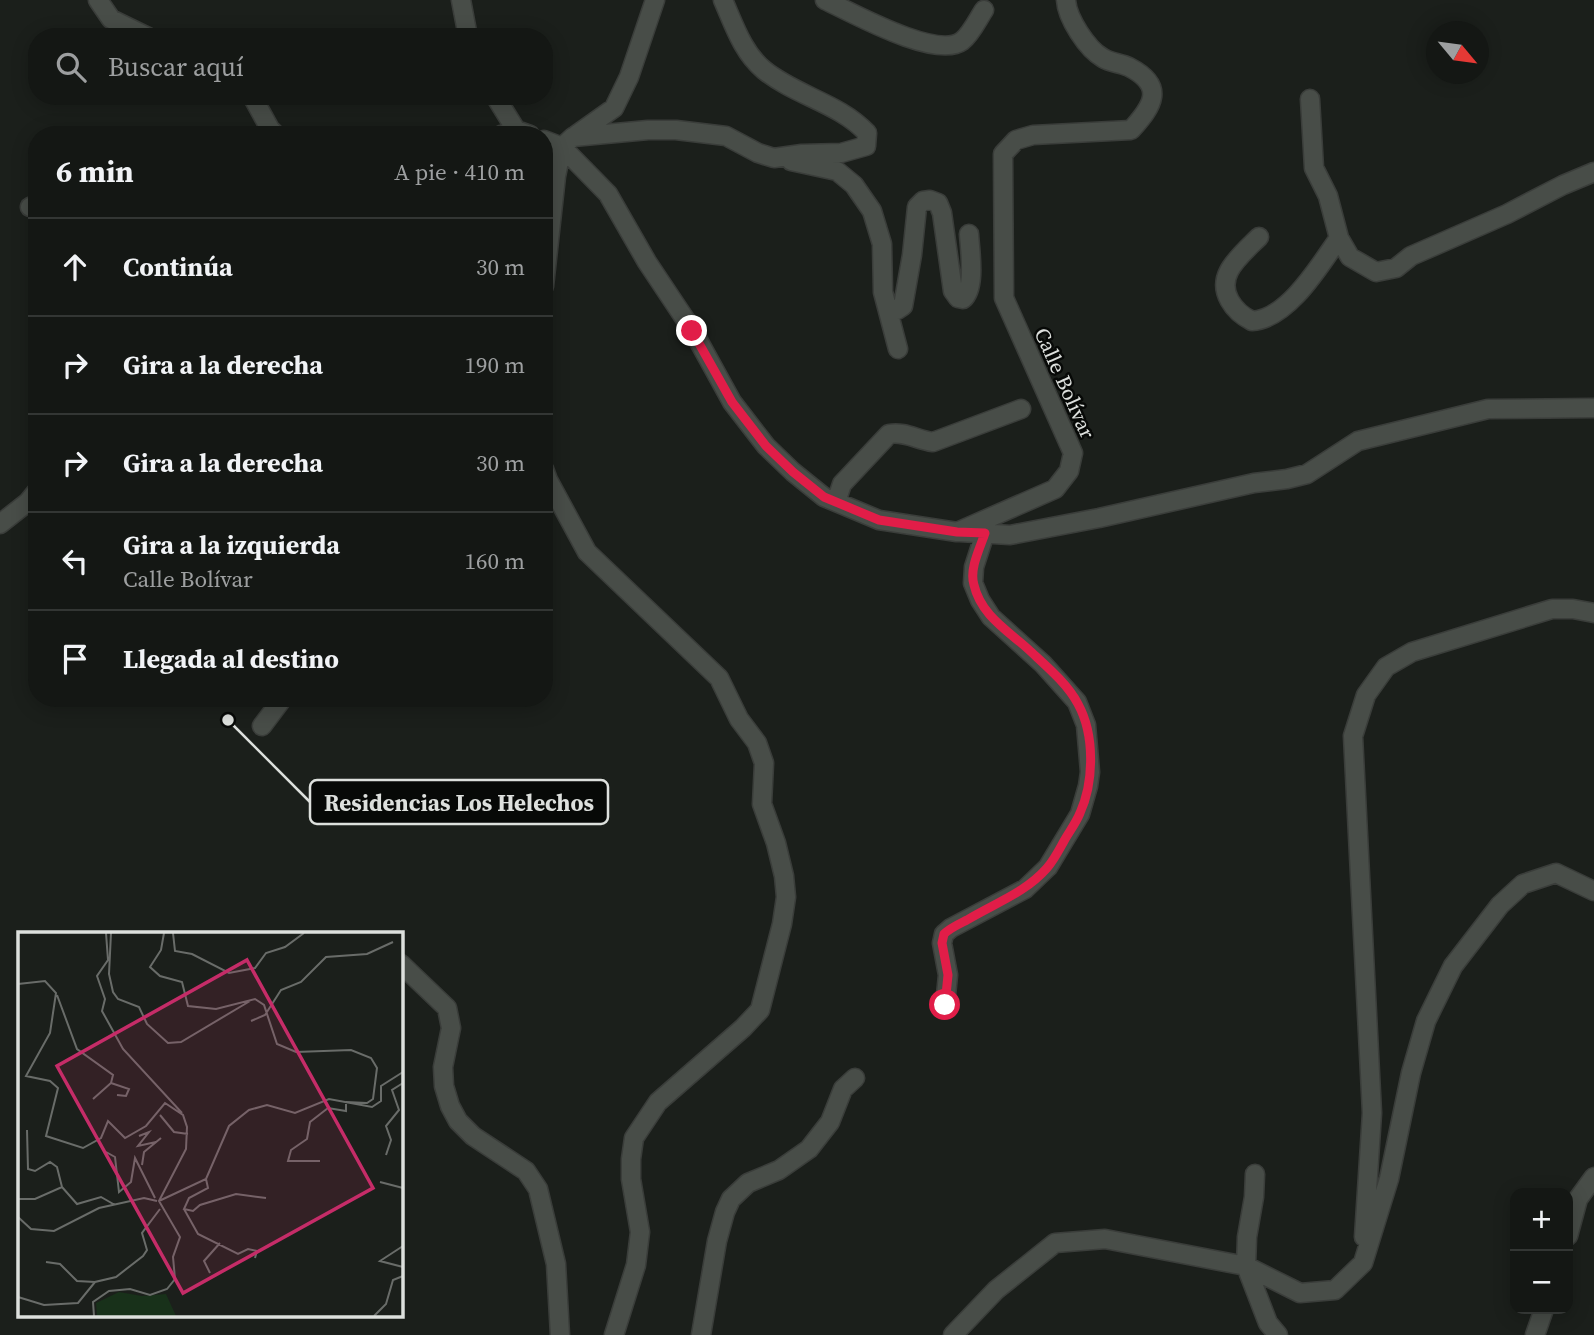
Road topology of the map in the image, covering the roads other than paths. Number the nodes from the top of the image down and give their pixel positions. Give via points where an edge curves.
1 (98, 0) edge
2 (461, 0) edge
3 (655, 0) edge
4 (723, 0) edge
5 (825, 0) edge
6 (1066, 0) edge
7 (984, 10) dead end
8 (130, 28) edge
9 (466, 28) edge
10 (1310, 99) dead end
11 (257, 105) edge
12 (500, 105) edge
13 (268, 126) edge
14 (512, 126) edge
15 (553, 141) edge
16 (568, 142) junction
17 (774, 158) junction
18 (1594, 172) edge
19 (553, 215) edge
20 (969, 234) dead end
21 (1259, 237) dead end
22 (1339, 237) junction
23 (887, 307) junction
24 (898, 349) dead end
25 (1594, 408) edge
26 (1021, 409) dead end
27 (553, 489) edge
28 (28, 502) edge
29 (836, 502) junction
30 (0, 524) edge
31 (957, 532) junction
32 (985, 533) junction
33 (1594, 613) edge
34 (276, 707) edge
35 (262, 726) dead end
36 (1594, 891) edge
37 (402, 965) edge
38 (945, 1005) dead end
39 (855, 1078) dead end
40 (1255, 1174) dead end
41 (1594, 1177) edge
42 (1573, 1218) edge
43 (1363, 1263) junction
44 (1246, 1266) junction
45 (1542, 1314) edge
46 (560, 1335) edge
47 (614, 1335) edge
48 (701, 1335) edge
49 (953, 1335) edge
50 (1278, 1335) edge
51 (1535, 1335) edge

1 - 8 street via 111,19
2 - 9 street
3 - 16 street via 614,108
4 - 17 street via 741,42 763,69 855,120 867,133 866,146 858,150
5 - 7 street via 917,40 948,46 962,41
6 - 31 street, Calle Bolívar via 1073,26 1101,58 1148,79 1153,94 1148,111 1130,130 1033,135 1016,139 1003,154 1004,298 1073,453 1069,471 1055,489
10 - 22 street via 1314,168
11 - 13 street
12 - 14 street
15 - 16 street
16 - 17 street via 648,130 698,132 726,136
16 - 19 street
16 - 29 street via 608,194 732,402 793,472
17 - 23 street via 837,171 854,185 872,211 883,244
18 - 22 street via 1411,256 1396,268 1376,272 1363,265 1350,257
20 - 23 street via 970,284 963,299 953,291 938,203 923,201 917,207 903,306 897,310
21 - 22 street via 1230,269 1226,280 1234,308 1252,321 1265,319 1286,305
23 - 24 street
25 - 32 street via 1488,409 1358,441 1307,474 1287,479 1010,535
26 - 29 street via 933,442 900,432 889,434 842,484
27 - 47 street via 587,552 719,678 757,743 764,763 762,804 776,843 786,897 760,1010 658,1102 634,1138 631,1179 640,1232 636,1265
28 - 30 street
29 - 31 street via 879,520
31 - 32 street
32 - 38 street via 974,567 973,583 980,600 991,617 1077,702 1086,725 1090,772 1080,814 1048,867 1025,889 944,934
33 - 43 street via 1552,609 1412,652 1386,667 1366,695 1353,736 1372,1113
34 - 35 street
36 - 43 street via 1556,873 1523,884 1500,905 1453,966 1426,1021 1389,1179
37 - 46 street via 447,1008 451,1028 443,1086 458,1121 526,1171 538,1189 556,1264
39 - 48 street via 843,1089 830,1122 809,1149 779,1170 748,1182 731,1199 717,1241
40 - 44 street
41 - 42 street via 1578,1199
43 - 44 street via 1335,1290 1300,1293
44 - 49 street via 1105,1239 1055,1243 996,1290
44 - 50 street via 1268,1323
45 - 51 street

